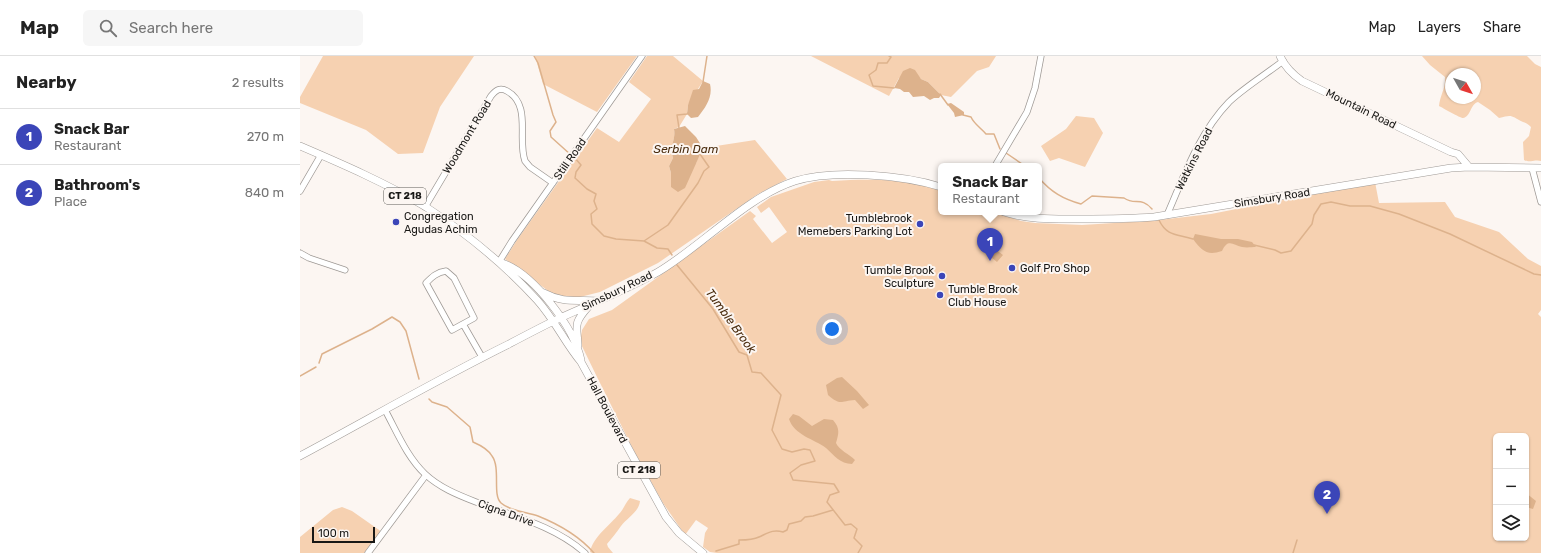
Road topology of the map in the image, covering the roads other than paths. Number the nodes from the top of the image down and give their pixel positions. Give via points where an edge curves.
1 (642, 56) edge
2 (1041, 56) edge
3 (1282, 59) edge
4 (300, 146) edge
5 (1451, 152) junction
6 (321, 155) junction
7 (996, 163) edge
8 (1469, 167) junction
9 (1460, 168) junction
10 (1532, 168) junction
11 (1541, 168) edge
12 (553, 183) junction
13 (938, 186) edge
14 (300, 191) edge
15 (1541, 202) edge
16 (425, 207) junction
17 (1016, 215) edge
18 (1167, 215) junction
19 (300, 254) edge
20 (500, 262) junction
21 (345, 270) dead end
22 (541, 291) junction
23 (600, 301) junction
24 (590, 305) junction
25 (558, 320) junction
26 (463, 324) junction
27 (579, 349) junction
28 (482, 357) junction
29 (581, 362) junction
30 (385, 410) junction
31 (300, 456) edge
32 (426, 475) junction
33 (368, 553) edge
34 (584, 553) edge
35 (703, 553) edge

1 - 12 street, Still Road
2 - 7 street via 1027,112
3 - 5 main road, Mountain Road via 1292,74 1302,81
3 - 18 street, Watkins Road via 1219,113 1200,144
4 - 6 main road, CT 218
5 - 8 main road, Mountain Road via 1458,154
5 - 9 main road
6 - 14 street
6 - 16 main road, CT 218
8 - 9 main road, Simsbury Road
8 - 10 main road, Simsbury Road
9 - 18 main road, Simsbury Road
10 - 11 main road, Simsbury Road
10 - 15 street
12 - 16 street, Woodmont Road via 525,161 522,113 509,92 500,89 491,96
12 - 20 street, Still Road
13 - 23 main road, Simsbury Road via 914,180 859,175 820,176 794,182 769,193 659,271
16 - 20 main road, CT 218
17 - 18 main road, Simsbury Road via 1048,219 1129,219
19 - 21 street
20 - 22 main road, CT 218 via 509,265
20 - 25 main road, CT 218
22 - 23 main road via 565,301
22 - 25 main road, CT 218
23 - 24 main road, Simsbury Road
24 - 25 main road, Simsbury Road
24 - 27 main road via 576,326
25 - 27 main road, Hall Boulevard / CT 218
25 - 28 main road, Simsbury Road
25 - 29 main road, Hall Boulevard / CT 218 via 573,353
26 - 26 street via 474,318 454,278 446,271 433,276 426,283 452,330
26 - 28 street
27 - 29 main road, Hall Boulevard / CT 218
28 - 30 main road, Simsbury Road
29 - 35 main road, Hall Boulevard / CT 218 via 660,508 679,533
30 - 31 main road, Simsbury Road
30 - 32 street, Cigna Drive via 406,451
32 - 33 street
32 - 34 street, Cigna Drive via 455,494 542,525 563,536

